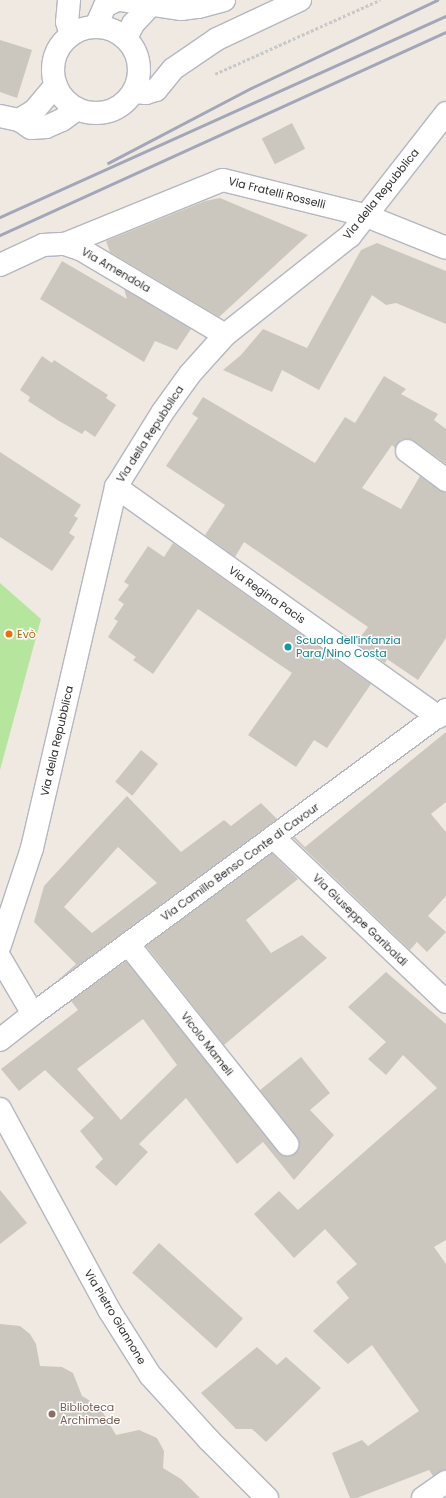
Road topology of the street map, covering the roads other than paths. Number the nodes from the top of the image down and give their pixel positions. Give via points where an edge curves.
1 (69, 0) edge
2 (117, 0) edge
3 (122, 0) edge
4 (224, 0) edge
5 (300, 0) edge
6 (150, 5) junction
7 (96, 26) junction
8 (71, 34) junction
9 (126, 38) junction
10 (138, 59) junction
11 (173, 69) junction
12 (56, 85) junction
13 (134, 92) junction
14 (77, 109) junction
15 (446, 113) edge
16 (9, 118) edge
17 (364, 215) junction
18 (65, 244) junction
19 (446, 248) edge
20 (0, 265) edge
21 (225, 335) junction
22 (407, 451) dead end
23 (446, 480) edge
24 (116, 487) junction
25 (442, 713) edge
26 (273, 837) junction
27 (128, 944) junction
28 (0, 945) edge
29 (0, 958) edge
30 (446, 1002) edge
31 (33, 1014) junction
32 (0, 1040) edge
33 (0, 1109) edge
34 (287, 1144) dead end
35 (446, 1482) edge
36 (267, 1498) edge
37 (423, 1498) edge

1 - 8 street via 67,22
2 - 7 street via 104,6
3 - 6 street
4 - 6 street via 198,8 181,9
5 - 11 street via 217,39
6 - 9 street via 133,24
7 - 8 street
7 - 9 street via 109,28
8 - 12 street via 61,43 55,54 52,67
9 - 10 street
10 - 11 street
10 - 13 street via 139,79
11 - 13 street via 156,90 146,93
12 - 14 street via 67,102
12 - 16 street via 34,110
13 - 14 street via 126,102 103,113
14 - 16 street via 46,127 31,128
15 - 17 street, Via della Repubblica
17 - 18 street, Via Fratelli Rosselli via 224,180
17 - 19 street, Via Fratelli Rosselli
17 - 21 street, Via della Repubblica via 350,236
18 - 20 street, Via Amendola via 43,245
18 - 21 street, Via Amendola via 82,250
21 - 24 street, Via della Repubblica via 190,374 162,413
22 - 23 street
24 - 25 street, Via Regina Pacis
24 - 28 street, Via della Repubblica via 32,848
25 - 26 street, Via Camillo Benso Conte di Cavour
26 - 27 street, Via Camillo Benso Conte di Cavour
26 - 30 street, Via Giuseppe Garibaldi
27 - 31 street, Via Camillo Benso Conte di Cavour
27 - 34 street, Vicolo Mameli
29 - 31 street
31 - 32 street, Via Camillo Benso Conte di Cavour
33 - 36 street, Via Pietro Giannone via 109,1310 150,1375 209,1440
35 - 37 street

